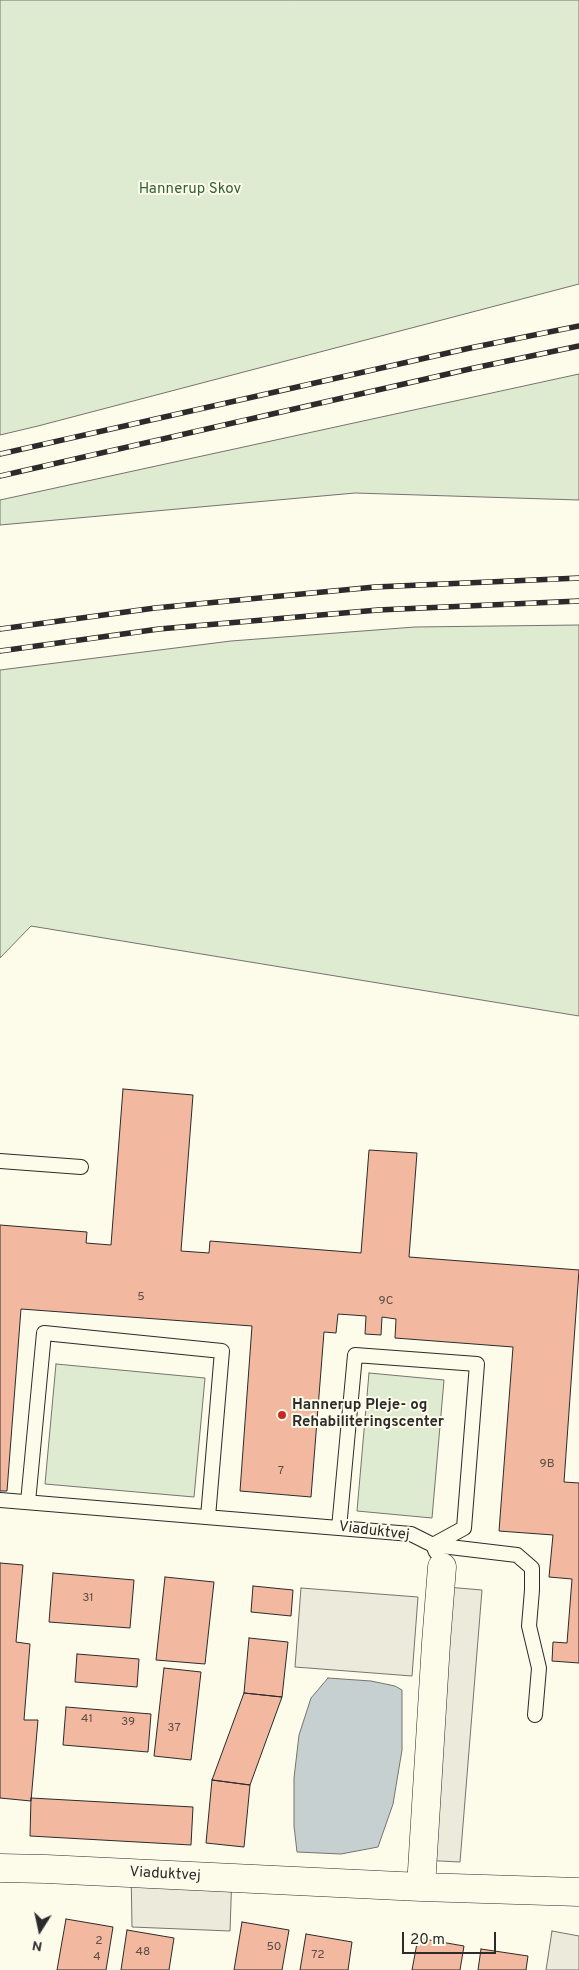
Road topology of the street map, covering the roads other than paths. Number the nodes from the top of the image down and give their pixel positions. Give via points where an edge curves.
1 (0, 1161) edge
2 (81, 1167) dead end
3 (0, 1500) edge
4 (28, 1502) junction
5 (208, 1517) junction
6 (339, 1528) junction
7 (437, 1556) junction
8 (535, 1715) dead end
9 (0, 1868) edge
10 (421, 1887) junction
11 (579, 1892) edge

1 - 2 lane
3 - 4 lane, Viaduktvej
4 - 5 lane, Viaduktvej
4 - 5 lane via 44,1333 222,1351
5 - 6 lane, Viaduktvej
6 - 7 lane, Viaduktvej via 411,1534
6 - 7 lane via 355,1354 477,1364 464,1528
7 - 8 lane, Viaduktvej via 517,1555 532,1568 529,1626 539,1668
7 - 10 street via 436,1643
9 - 10 street, Viaduktvej
10 - 11 street, Viaduktvej

